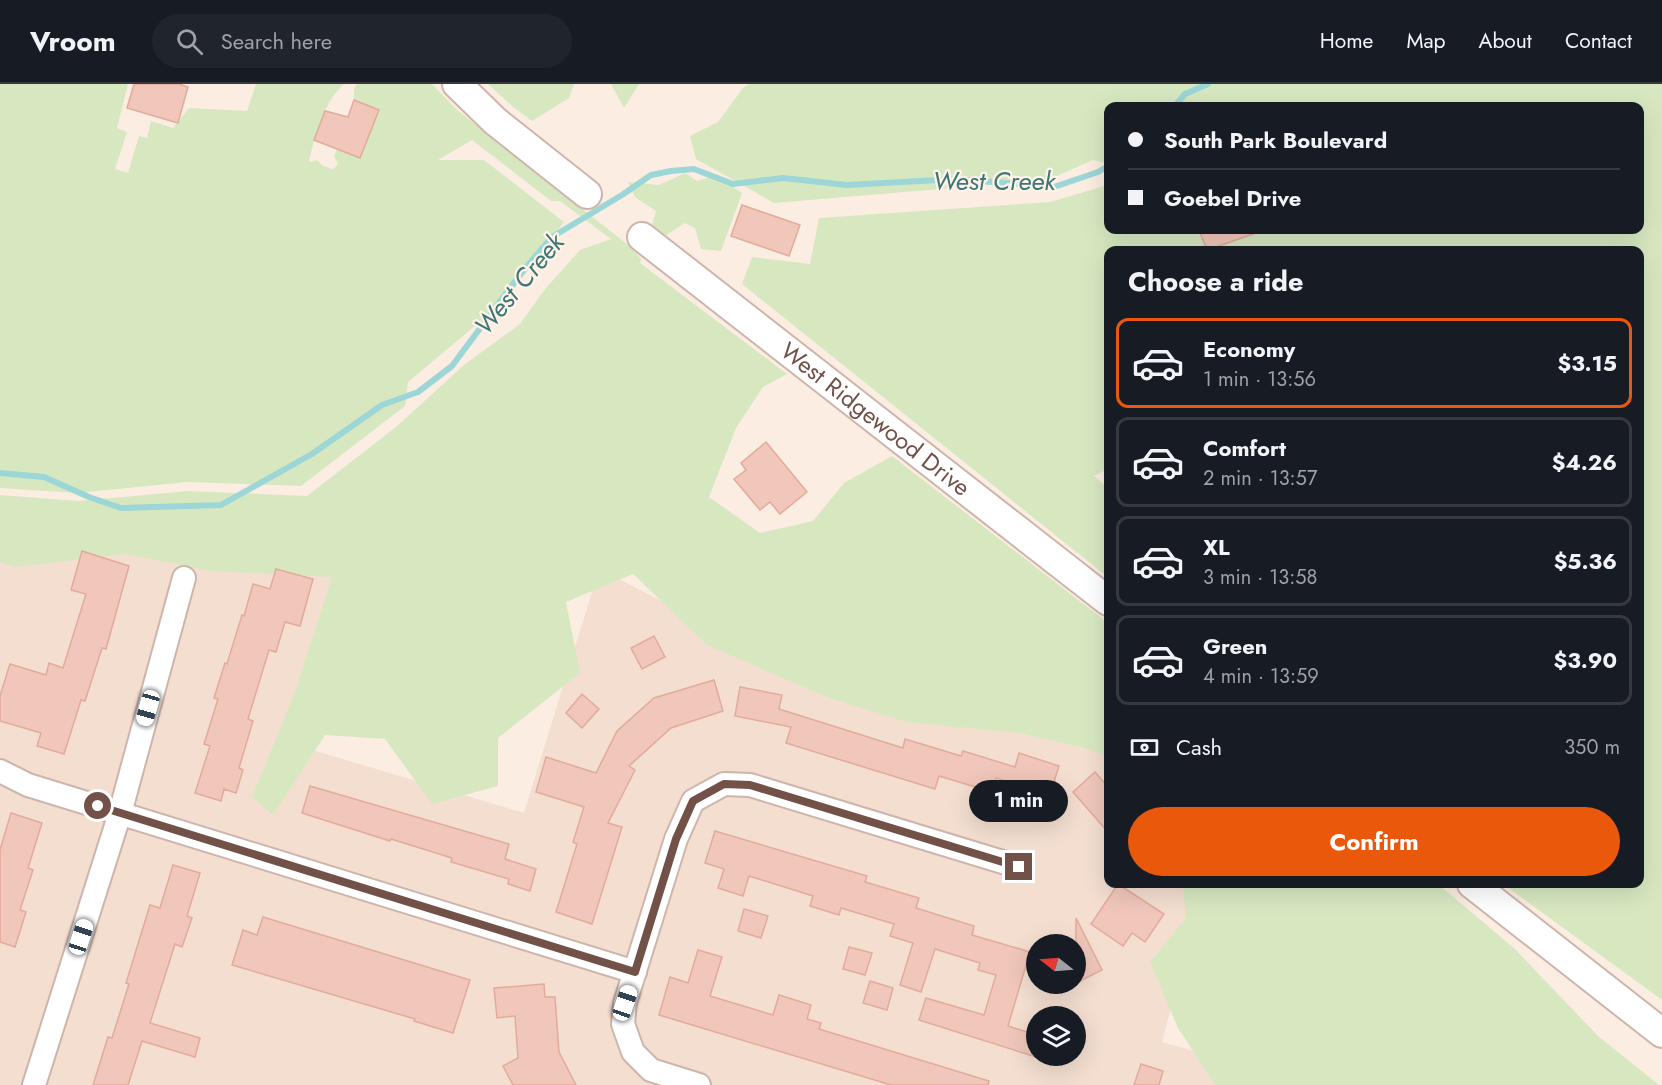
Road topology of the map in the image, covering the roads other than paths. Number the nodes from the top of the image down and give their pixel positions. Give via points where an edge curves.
1 (458, 84) edge
2 (587, 194) dead end
3 (642, 237) dead end
4 (184, 578) dead end
5 (1104, 598) edge
6 (0, 771) edge
7 (120, 813) junction
8 (1019, 867) dead end
9 (1477, 888) edge
10 (635, 972) junction
11 (1662, 1033) edge
12 (34, 1085) edge
13 (699, 1085) edge

1 - 2 street via 495,121
3 - 5 street, West Ridgewood Drive
4 - 7 street
6 - 7 street via 28,785
7 - 10 street
7 - 12 street
8 - 10 street via 750,785 724,784 693,801 676,839
9 - 11 street
10 - 13 street via 623,1024 633,1052 651,1070

